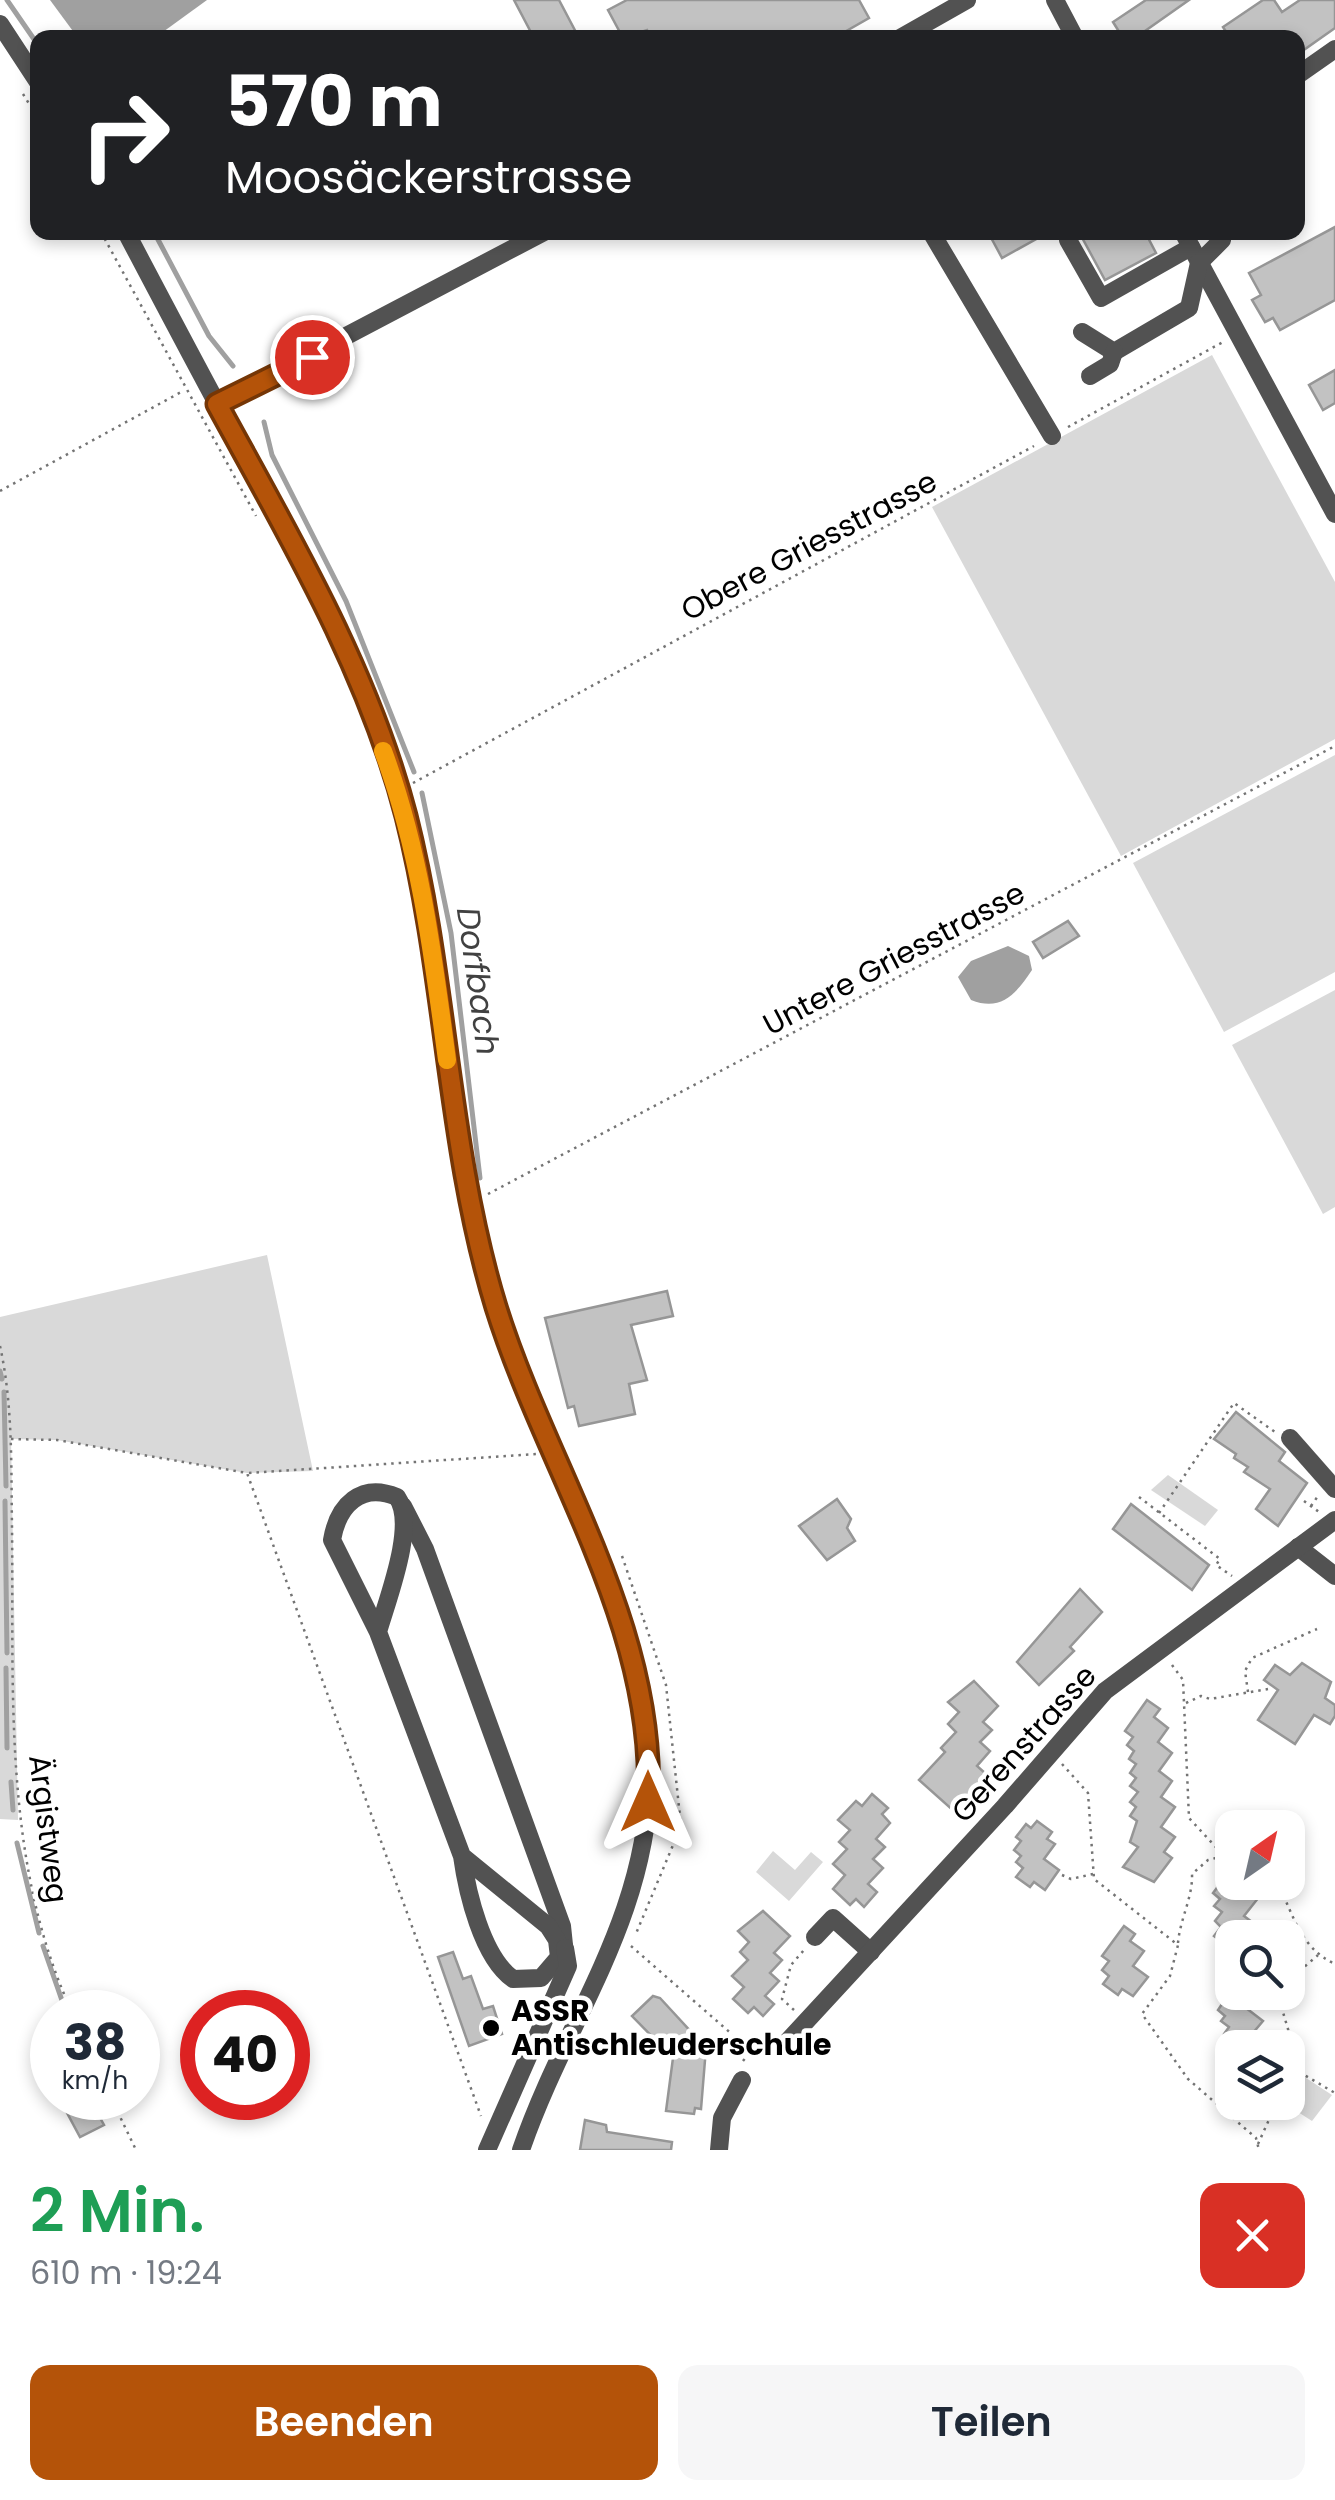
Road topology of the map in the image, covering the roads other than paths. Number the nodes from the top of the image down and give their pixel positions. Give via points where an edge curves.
1 (967, 0) edge
2 (1054, 0) edge
3 (0, 24) edge
4 (914, 30) edge
5 (1071, 30) edge
6 (1335, 49) edge
7 (30, 70) edge
8 (1305, 70) edge
9 (130, 240) edge
10 (529, 240) edge
11 (936, 240) edge
12 (1068, 240) dead end
13 (1191, 248) edge
14 (1082, 332) dead end
15 (1114, 352) junction
16 (1090, 376) dead end
17 (217, 404) junction
18 (1052, 436) road end
19 (1335, 514) edge
20 (1290, 1438) road end
21 (1335, 1489) edge
22 (403, 1505) junction
23 (1329, 1518) edge
24 (1298, 1546) junction
25 (1335, 1576) edge
26 (378, 1632) junction
27 (462, 1856) junction
28 (815, 1937) road end
29 (562, 1950) junction
30 (870, 1952) junction
31 (787, 2042) dead end
32 (742, 2080) road end
33 (488, 2146) edge
34 (521, 2150) edge
35 (719, 2150) edge

1 - 4 street
2 - 5 street
3 - 7 street
6 - 8 street
9 - 17 street
10 - 17 street
11 - 18 street
12 - 13 street via 1101,298
13 - 15 street via 1190,308
13 - 19 street
14 - 15 street
15 - 16 street via 1110,364
17 - 34 street via 341,636 398,791 430,930 469,1204 497,1309 630,1648 650,1768 644,1842 614,1944
20 - 21 street
22 - 26 street via 403,1538
22 - 26 street via 383,1491 356,1496 336,1517 332,1540
22 - 29 street via 425,1549 562,1926
23 - 24 street, Gerenstrasse
24 - 25 street
24 - 30 street, Gerenstrasse via 1104,1691
26 - 27 street
27 - 29 street via 548,1926
27 - 29 street via 504,1973 527,1982 551,1969
28 - 30 street via 833,1918
29 - 33 street via 568,1966
30 - 31 street, Gerenstrasse
32 - 35 street via 722,2118

